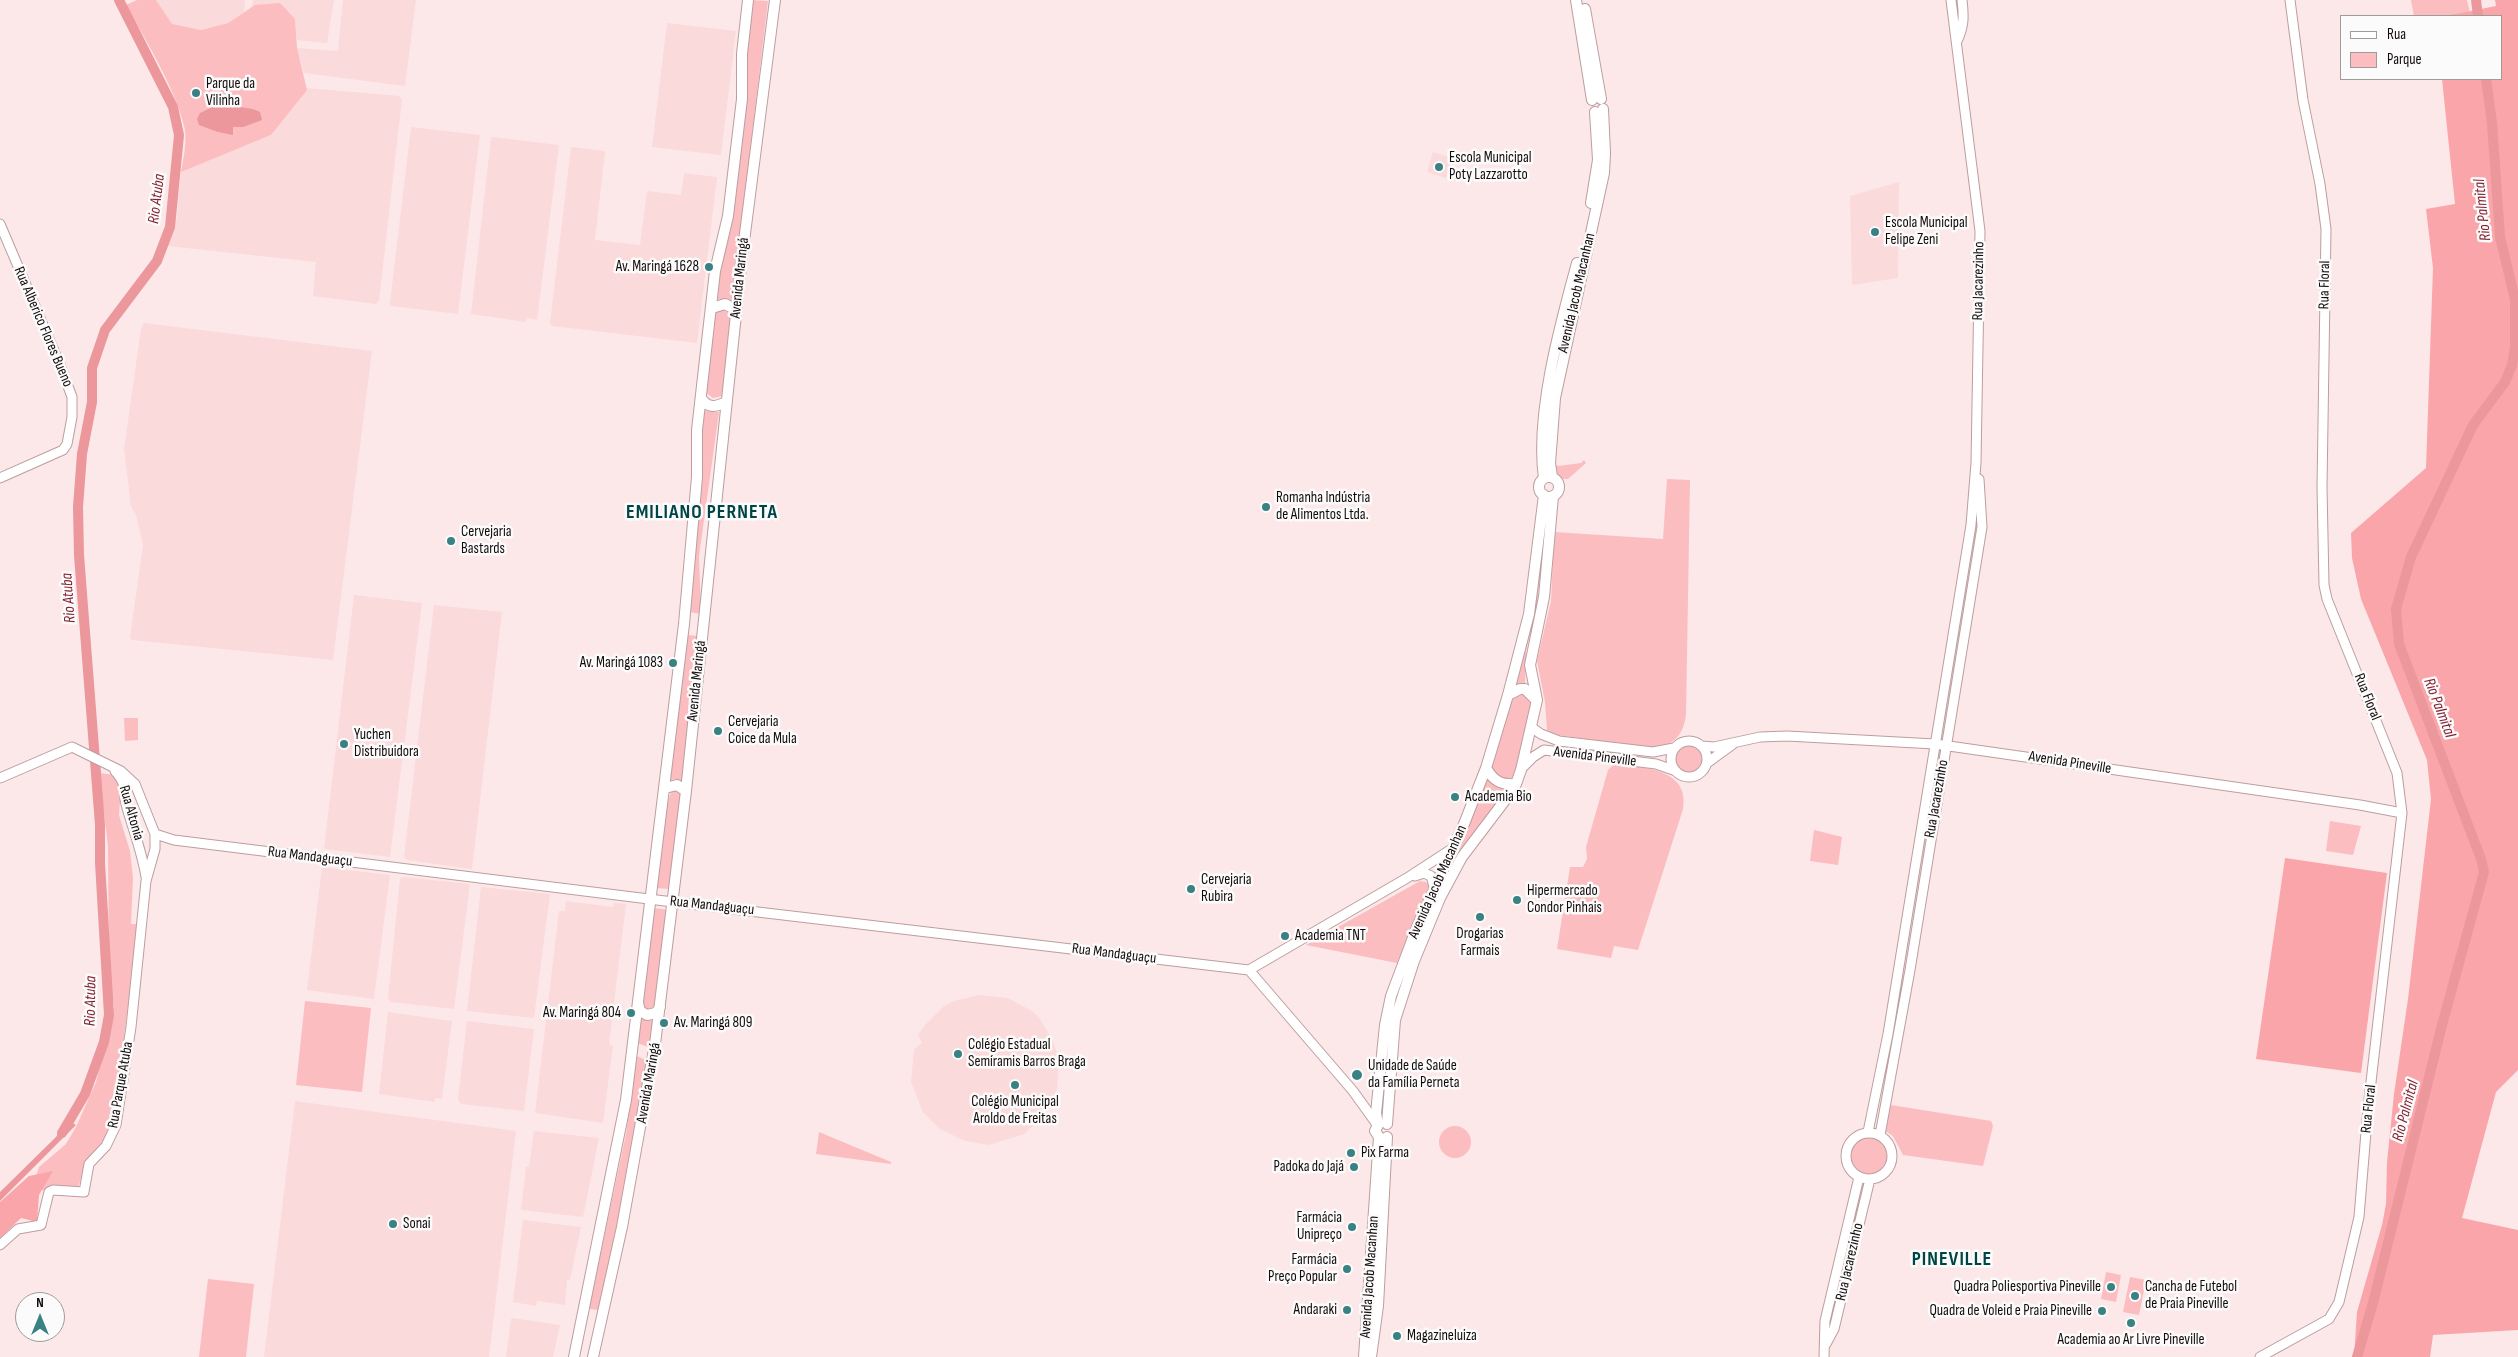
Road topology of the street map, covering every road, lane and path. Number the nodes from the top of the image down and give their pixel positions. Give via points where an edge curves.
1 (748, 0) edge
2 (775, 0) edge
3 (1576, 0) edge
4 (1583, 0) edge
5 (1951, 0) edge
6 (1962, 0) edge
7 (2290, 0) edge
8 (1956, 42) junction
9 (1598, 105) junction
10 (0, 224) edge
11 (712, 308) junction
12 (736, 310) junction
13 (701, 398) junction
14 (726, 402) junction
15 (1976, 463) junction
16 (0, 478) edge
17 (1548, 478) junction
18 (1548, 496) junction
19 (1508, 695) junction
20 (1536, 702) junction
21 (1531, 727) junction
22 (1559, 741) junction
23 (1736, 742) junction
24 (1936, 744) junction
25 (1946, 745) junction
26 (1702, 746) junction
27 (1674, 748) junction
28 (1636, 751) junction
29 (1558, 752) junction
30 (1635, 762) junction
31 (1707, 762) junction
32 (112, 767) junction
33 (1486, 768) junction
34 (1521, 770) junction
35 (1676, 771) junction
36 (0, 778) edge
37 (1516, 784) junction
38 (665, 788) junction
39 (686, 791) junction
40 (144, 804) junction
41 (126, 807) junction
42 (2402, 813) junction
43 (155, 834) junction
44 (174, 840) junction
45 (1453, 848) junction
46 (155, 849) junction
47 (142, 850) junction
48 (1407, 878) junction
49 (146, 881) junction
50 (1911, 888) junction
51 (1435, 890) junction
52 (1922, 891) junction
53 (650, 899) junction
54 (673, 902) junction
55 (1249, 970) junction
56 (638, 1002) junction
57 (660, 1006) junction
58 (1378, 1103) junction
59 (1390, 1105) junction
60 (1382, 1125) junction
61 (1868, 1132) junction
62 (1880, 1135) junction
63 (1383, 1137) junction
64 (1859, 1177) junction
65 (1870, 1179) junction
66 (0, 1245) edge
67 (1826, 1344) junction
68 (2263, 1356) edge
69 (574, 1357) edge
70 (593, 1357) edge
71 (1364, 1357) edge
72 (1371, 1357) edge
73 (1824, 1357) edge

1 - 11 main road, Avenida Maringá via 742,54 742,99 728,216 715,271
2 - 12 main road, Avenida Maringá
3 - 9 main road, Avenida Jacob Macanhan
4 - 9 main road, Avenida Jacob Macanhan
5 - 8 street, Rua Jacarezinho
6 - 8 street, Rua Jacarezinho via 1964,18
7 - 42 street, Rua Floral via 2303,100 2326,229 2322,487 2324,585 2397,773
8 - 15 street, Rua Jacarezinho via 1980,231
9 - 17 main road, Avenida Jacob Macanhan via 1605,153 1604,172 1554,398
10 - 16 street, Rua Alberico Flores Bueno via 73,403 64,450
11 - 12 main road via 725,304
11 - 13 main road, Avenida Maringá
12 - 14 main road, Avenida Maringá
13 - 14 main road via 713,406
13 - 38 main road, Avenida Maringá via 684,624
14 - 39 main road, Avenida Maringá
15 - 24 street, Rua Jacarezinho via 1971,526
15 - 25 street, Rua Jacarezinho via 1982,527
17 - 18 main road via 1539,486
17 - 18 main road via 1558,482 1559,487 1557,493
18 - 19 main road, Avenida Jacob Macanhan via 1529,614
18 - 20 main road, Avenida Jacob Macanhan via 1544,597 1530,665
19 - 20 main road via 1525,689
19 - 33 main road, Avenida Jacob Macanhan
20 - 21 main road, Avenida Jacob Macanhan
21 - 22 street, Avenida Pineville
21 - 34 main road, Avenida Jacob Macanhan
22 - 28 street, Avenida Pineville
22 - 29 street
23 - 24 street, Avenida Pineville via 1787,736
23 - 26 street, Avenida Pineville
23 - 31 street, Avenida Pineville
24 - 25 street, Avenida Pineville
24 - 50 street, Rua Jacarezinho
25 - 42 street, Avenida Pineville
25 - 52 street, Rua Jacarezinho
26 - 27 street via 1688,741
26 - 31 street
27 - 28 street, Avenida Pineville via 1661,752
27 - 35 street via 1671,759
28 - 30 street
29 - 30 street, Avenida Pineville
29 - 34 street, Avenida Pineville via 1539,752
30 - 35 street, Avenida Pineville via 1656,764
31 - 35 street via 1704,770 1695,776 1685,776
32 - 36 street via 72,747
32 - 40 street, Rua Altonia via 132,779
32 - 41 street, Rua Altonia via 124,784
33 - 37 main road via 1501,784
33 - 45 main road, Avenida Jacob Macanhan
34 - 37 main road, Avenida Jacob Macanhan
37 - 59 main road, Avenida Jacob Macanhan via 1462,857 1422,939 1395,1020
38 - 39 main road via 677,785
38 - 53 main road, Avenida Maringá
39 - 54 main road, Avenida Maringá
40 - 41 street via 135,802
40 - 43 street, Rua Altonia
41 - 47 street, Rua Altonia
42 - 68 street, Rua Floral via 2356,1235 2339,1302 2329,1319
43 - 44 street, Rua Mandaguaçu
43 - 46 street, Rua Altonia
44 - 46 street
44 - 53 street, Rua Mandaguaçu
45 - 48 street
45 - 51 main road, Avenida Jacob Macanhan
46 - 47 street
46 - 49 street, Rua Altonia
47 - 49 street, Rua Altonia
48 - 51 street via 1428,874 1433,878
48 - 55 street
49 - 66 street, Rua Parque Atuba via 131,1027 116,1125 106,1146 89,1164 84,1192 49,1192 41,1225 18,1229
50 - 52 street
50 - 61 street, Rua Jacarezinho via 1888,1034
51 - 58 main road, Avenida Jacob Macanhan via 1391,996 1384,1024
52 - 62 street, Rua Jacarezinho
53 - 54 street, Rua Mandaguaçu
53 - 56 main road, Avenida Maringá
54 - 55 street, Rua Mandaguaçu
54 - 57 main road, Avenida Maringá
55 - 60 street
56 - 57 main road via 640,1010 647,1015 656,1013
56 - 69 main road, Avenida Maringá via 621,1133
57 - 70 main road, Avenida Maringá via 640,1132
58 - 59 main road
58 - 60 main road, Avenida Jacob Macanhan
59 - 60 main road, Avenida Jacob Macanhan
60 - 63 main road via 1390,1131
61 - 62 street
61 - 64 street via 1854,1138 1846,1152 1848,1167
62 - 65 street via 1890,1146 1892,1162 1883,1174
63 - 71 main road, Avenida Jacob Macanhan
63 - 72 main road, Avenida Jacob Macanhan via 1378,1306
64 - 65 street
64 - 67 street, Rua Jacarezinho via 1825,1321
65 - 67 street, Rua Jacarezinho via 1834,1329
67 - 73 street, Rua Jacarezinho

